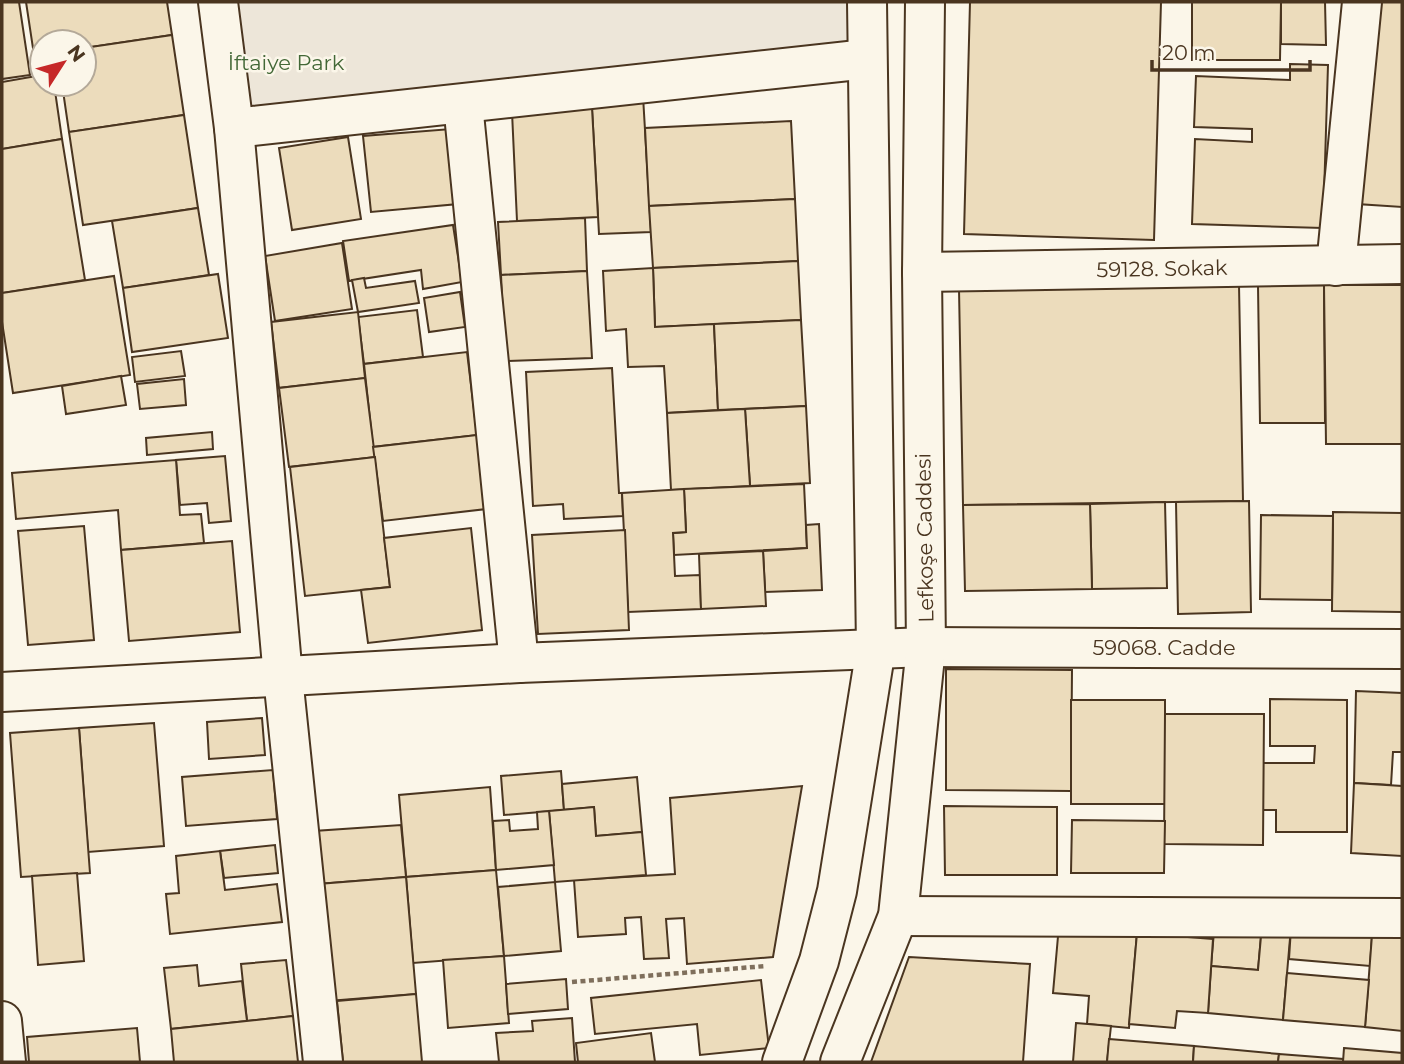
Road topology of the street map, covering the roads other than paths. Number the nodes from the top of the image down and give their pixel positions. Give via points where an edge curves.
1 (218, 2) edge
2 (867, 2) edge
3 (925, 2) edge
4 (1362, 2) edge
5 (867, 59) junction
6 (463, 104) junction
7 (234, 128) junction
8 (1402, 264) edge
9 (1336, 266) junction
10 (922, 272) junction
11 (926, 647) junction
12 (876, 648) junction
13 (1402, 649) edge
14 (519, 663) junction
15 (283, 677) junction
16 (2, 692) edge
17 (898, 916) junction
18 (1402, 918) edge
19 (2, 1021) edge
20 (6, 1062) edge
21 (323, 1062) edge
22 (782, 1062) edge
23 (840, 1062) edge

1 - 7 street
2 - 5 street
3 - 10 street, Lefkoşe Caddesi
4 - 9 street
5 - 6 street
5 - 12 street
6 - 7 street
6 - 14 street
7 - 15 street
8 - 9 street, 59128. Sokak
9 - 10 street, 59128. Sokak
10 - 11 street, Lefkoşe Caddesi
11 - 12 street, 59068. Cadde
11 - 13 street, 59068. Cadde
11 - 17 street, Lefkoşe Caddesi
12 - 14 street, 59068. Cadde
12 - 22 street via 838,891 820,961
14 - 15 street, 59068. Cadde
15 - 16 street, 59068. Cadde
15 - 21 street
17 - 18 street
17 - 23 street, Lefkoşe Caddesi
19 - 20 street

